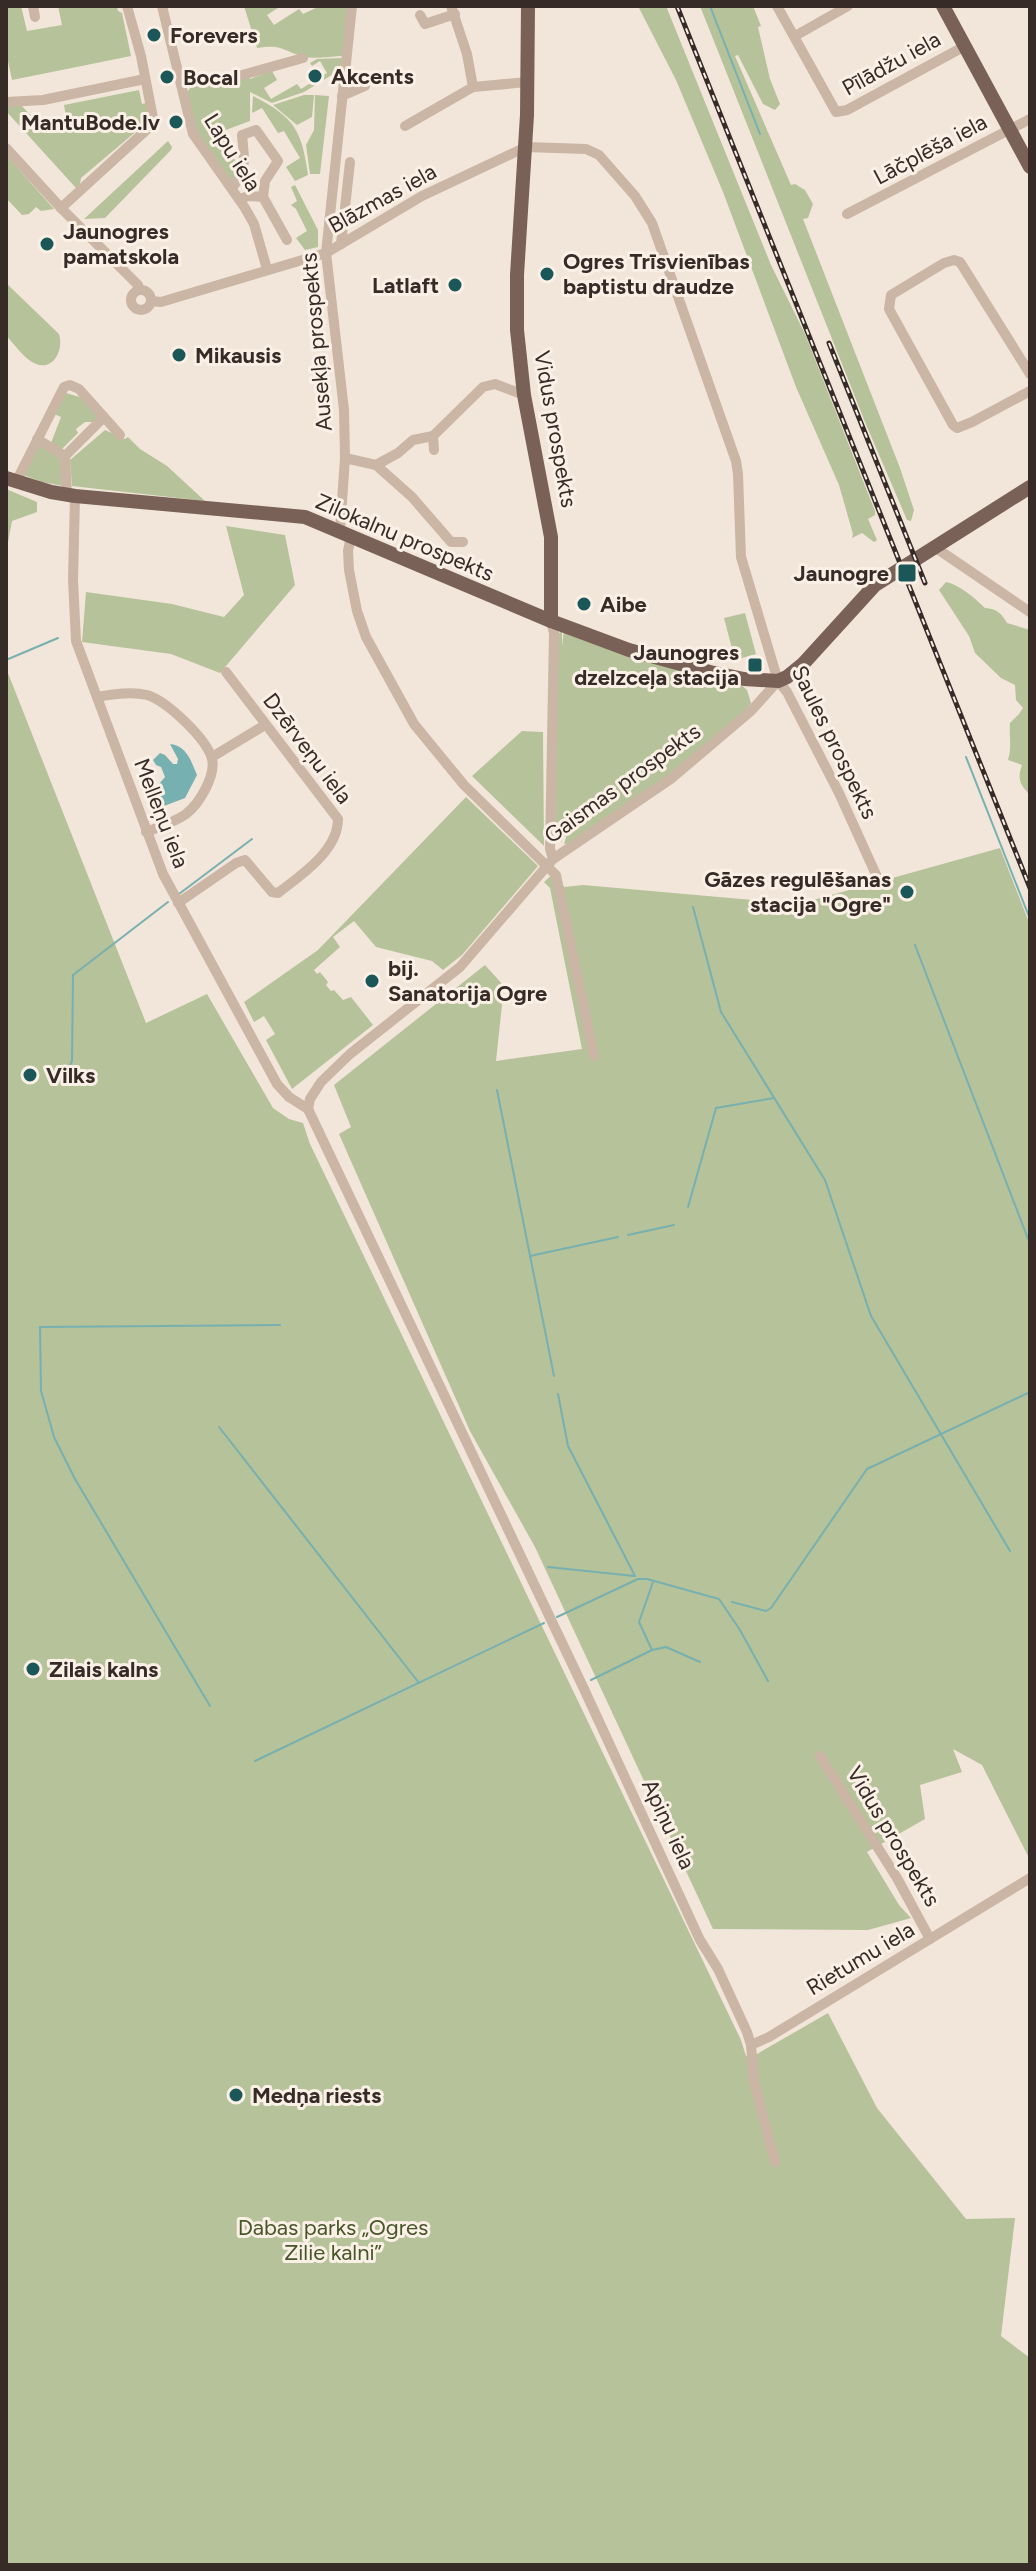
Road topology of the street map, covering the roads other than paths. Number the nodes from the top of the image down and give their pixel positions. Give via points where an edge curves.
1 (127, 6) edge
2 (162, 6) edge
3 (352, 6) edge
4 (528, 6) edge
5 (777, 6) edge
6 (848, 6) edge
7 (943, 6) edge
8 (453, 10) edge
9 (420, 15) dead end
10 (795, 36) junction
11 (965, 46) junction
12 (303, 58) dead end
13 (145, 79) junction
14 (528, 82) junction
15 (181, 84) junction
16 (365, 86) dead end
17 (473, 87) junction
18 (342, 96) junction
19 (6, 102) edge
20 (1030, 119) edge
21 (405, 126) dead end
22 (1010, 129) junction
23 (526, 147) junction
24 (6, 148) edge
25 (350, 162) dead end
26 (1030, 167) edge
27 (232, 188) junction
28 (263, 197) junction
29 (239, 199) junction
30 (61, 208) junction
31 (847, 214) dead end
32 (287, 240) dead end
33 (341, 244) junction
34 (326, 253) junction
35 (267, 269) junction
36 (140, 290) junction
37 (156, 302) junction
38 (1030, 374) edge
39 (1030, 391) edge
40 (524, 395) junction
41 (104, 417) junction
42 (120, 435) dead end
43 (433, 436) junction
44 (37, 439) junction
45 (434, 450) dead end
46 (65, 456) junction
47 (345, 458) junction
48 (376, 465) junction
49 (12, 480) edge
50 (1030, 487) edge
51 (71, 496) junction
52 (346, 534) junction
53 (463, 542) dead end
54 (936, 548) junction
55 (1030, 612) edge
56 (551, 621) junction
57 (226, 672) dead end
58 (778, 681) junction
59 (97, 697) junction
60 (265, 725) junction
61 (212, 757) junction
62 (146, 832) junction
63 (551, 862) junction
64 (878, 879) dead end
65 (178, 903) junction
66 (594, 1056) dead end
67 (308, 1109) junction
68 (820, 1756) dead end
69 (1030, 1878) edge
70 (930, 1939) junction
71 (751, 2045) junction
72 (775, 2162) dead end

1 - 13 street
2 - 15 street, Lapu iela
3 - 18 street, Ausekļa prospekts
4 - 14 main road, Vidus prospekts
5 - 10 street
6 - 10 street
7 - 11 main road
8 - 9 street via 425,24
8 - 17 street
10 - 11 street, Pīlādžu iela via 836,112
11 - 22 main road
12 - 15 street via 235,77
13 - 19 street via 43,100
13 - 30 street via 153,125
14 - 17 street
14 - 23 main road, Vidus prospekts
15 - 27 street, Lapu iela via 193,134
16 - 18 street
17 - 21 street
18 - 34 street, Ausekļa prospekts
20 - 22 street, Lāčplēša iela
22 - 26 main road
22 - 31 street, Lāčplēša iela
23 - 33 street, Blāzmas iela via 422,196
23 - 40 main road, Vidus prospekts via 517,275
23 - 58 street, Saules prospekts via 586,149 599,155 652,223 736,461 741,557
24 - 30 street
25 - 33 street
27 - 28 street via 243,175 242,135 256,130 278,161 265,181
27 - 29 street, Lapu iela
28 - 29 street
28 - 32 street
29 - 35 street, Lapu iela via 254,224
30 - 36 street
33 - 34 street, Blāzmas iela
34 - 35 street, Blāzmas iela
34 - 47 street, Ausekļa prospekts via 342,381
35 - 37 street, Blāzmas iela
36 - 37 street
36 - 37 street, Blāzmas iela via 132,297 134,311
38 - 39 street via 960,262 944,263 891,295 889,309 957,428
40 - 43 street via 495,384 483,387
40 - 56 main road, Vidus prospekts via 551,537
41 - 42 street
41 - 44 street via 70,385 64,387
41 - 46 street
43 - 45 street
43 - 48 street via 413,440
44 - 46 street
44 - 49 street
46 - 51 street, Melleņu iela
47 - 48 street
47 - 52 street, Ausekļa prospekts
48 - 53 street via 451,542
49 - 51 main road, Zilokalnu prospekts
50 - 54 main road, Gaismas prospekts
51 - 52 main road, Zilokalnu prospekts via 291,514
51 - 59 street, Melleņu iela via 74,634
52 - 56 main road, Zilokalnu prospekts
52 - 63 street, Ausekļa prospekts via 366,637 414,724 480,802
54 - 55 street
54 - 58 main road, Gaismas prospekts via 865,595 803,664
56 - 58 main road, Zilokalnu prospekts via 670,662
56 - 63 street, Vidus prospekts
57 - 60 street, Dzērveņu iela
58 - 63 street, Gaismas prospekts via 672,778
58 - 64 street, Saules prospekts
59 - 61 street via 140,694 158,700 191,727
59 - 62 street, Melleņu iela
60 - 61 street
60 - 65 street, Dzērveņu iela via 338,819 338,830 315,863 278,893 245,860
61 - 62 street via 209,782 195,805
62 - 65 street, Melleņu iela
63 - 66 street
63 - 67 street, Gaismas prospekts via 460,967 321,1082
65 - 67 street, Melleņu iela via 277,1084
67 - 71 street, Apiņu iela
68 - 70 street, Vidus prospekts
69 - 70 street, Rietumu iela
70 - 71 street, Rietumu iela
71 - 72 street, Apiņu iela via 754,2082

